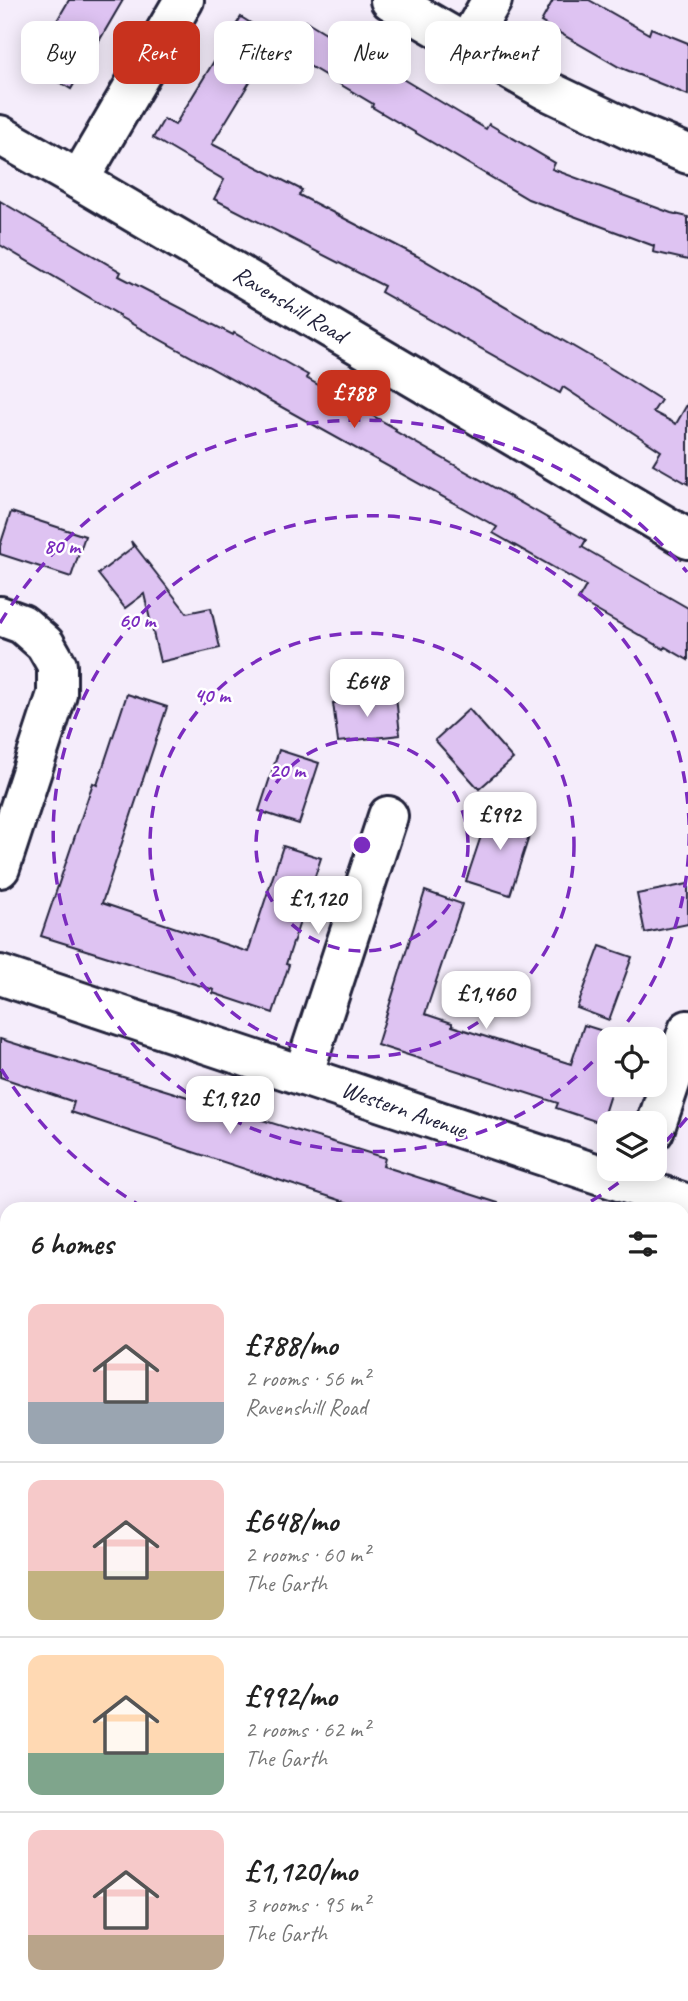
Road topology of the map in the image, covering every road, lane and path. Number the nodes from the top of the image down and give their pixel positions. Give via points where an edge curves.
1 (184, 0) edge
2 (390, 0) edge
3 (492, 0) edge
4 (428, 21) edge
5 (480, 21) edge
6 (536, 84) edge
7 (0, 135) edge
8 (688, 154) edge
9 (79, 180) junction
10 (688, 539) edge
11 (0, 616) edge
12 (388, 817) dead end
13 (0, 868) edge
14 (0, 975) edge
15 (688, 1030) edge
16 (303, 1075) junction
17 (661, 1111) edge
18 (597, 1165) edge
19 (645, 1181) edge
20 (684, 1202) edge

1 - 9 main road
2 - 4 main road
3 - 5 main road
6 - 8 main road
7 - 9 main road, Ravenshill Road
9 - 10 main road, Ravenshill Road
11 - 13 main road via 22,624 45,644 57,665 57,694
12 - 16 main road
14 - 16 main road, Western Avenue
15 - 17 main road
16 - 18 main road, Western Avenue
19 - 20 main road, Western Avenue

